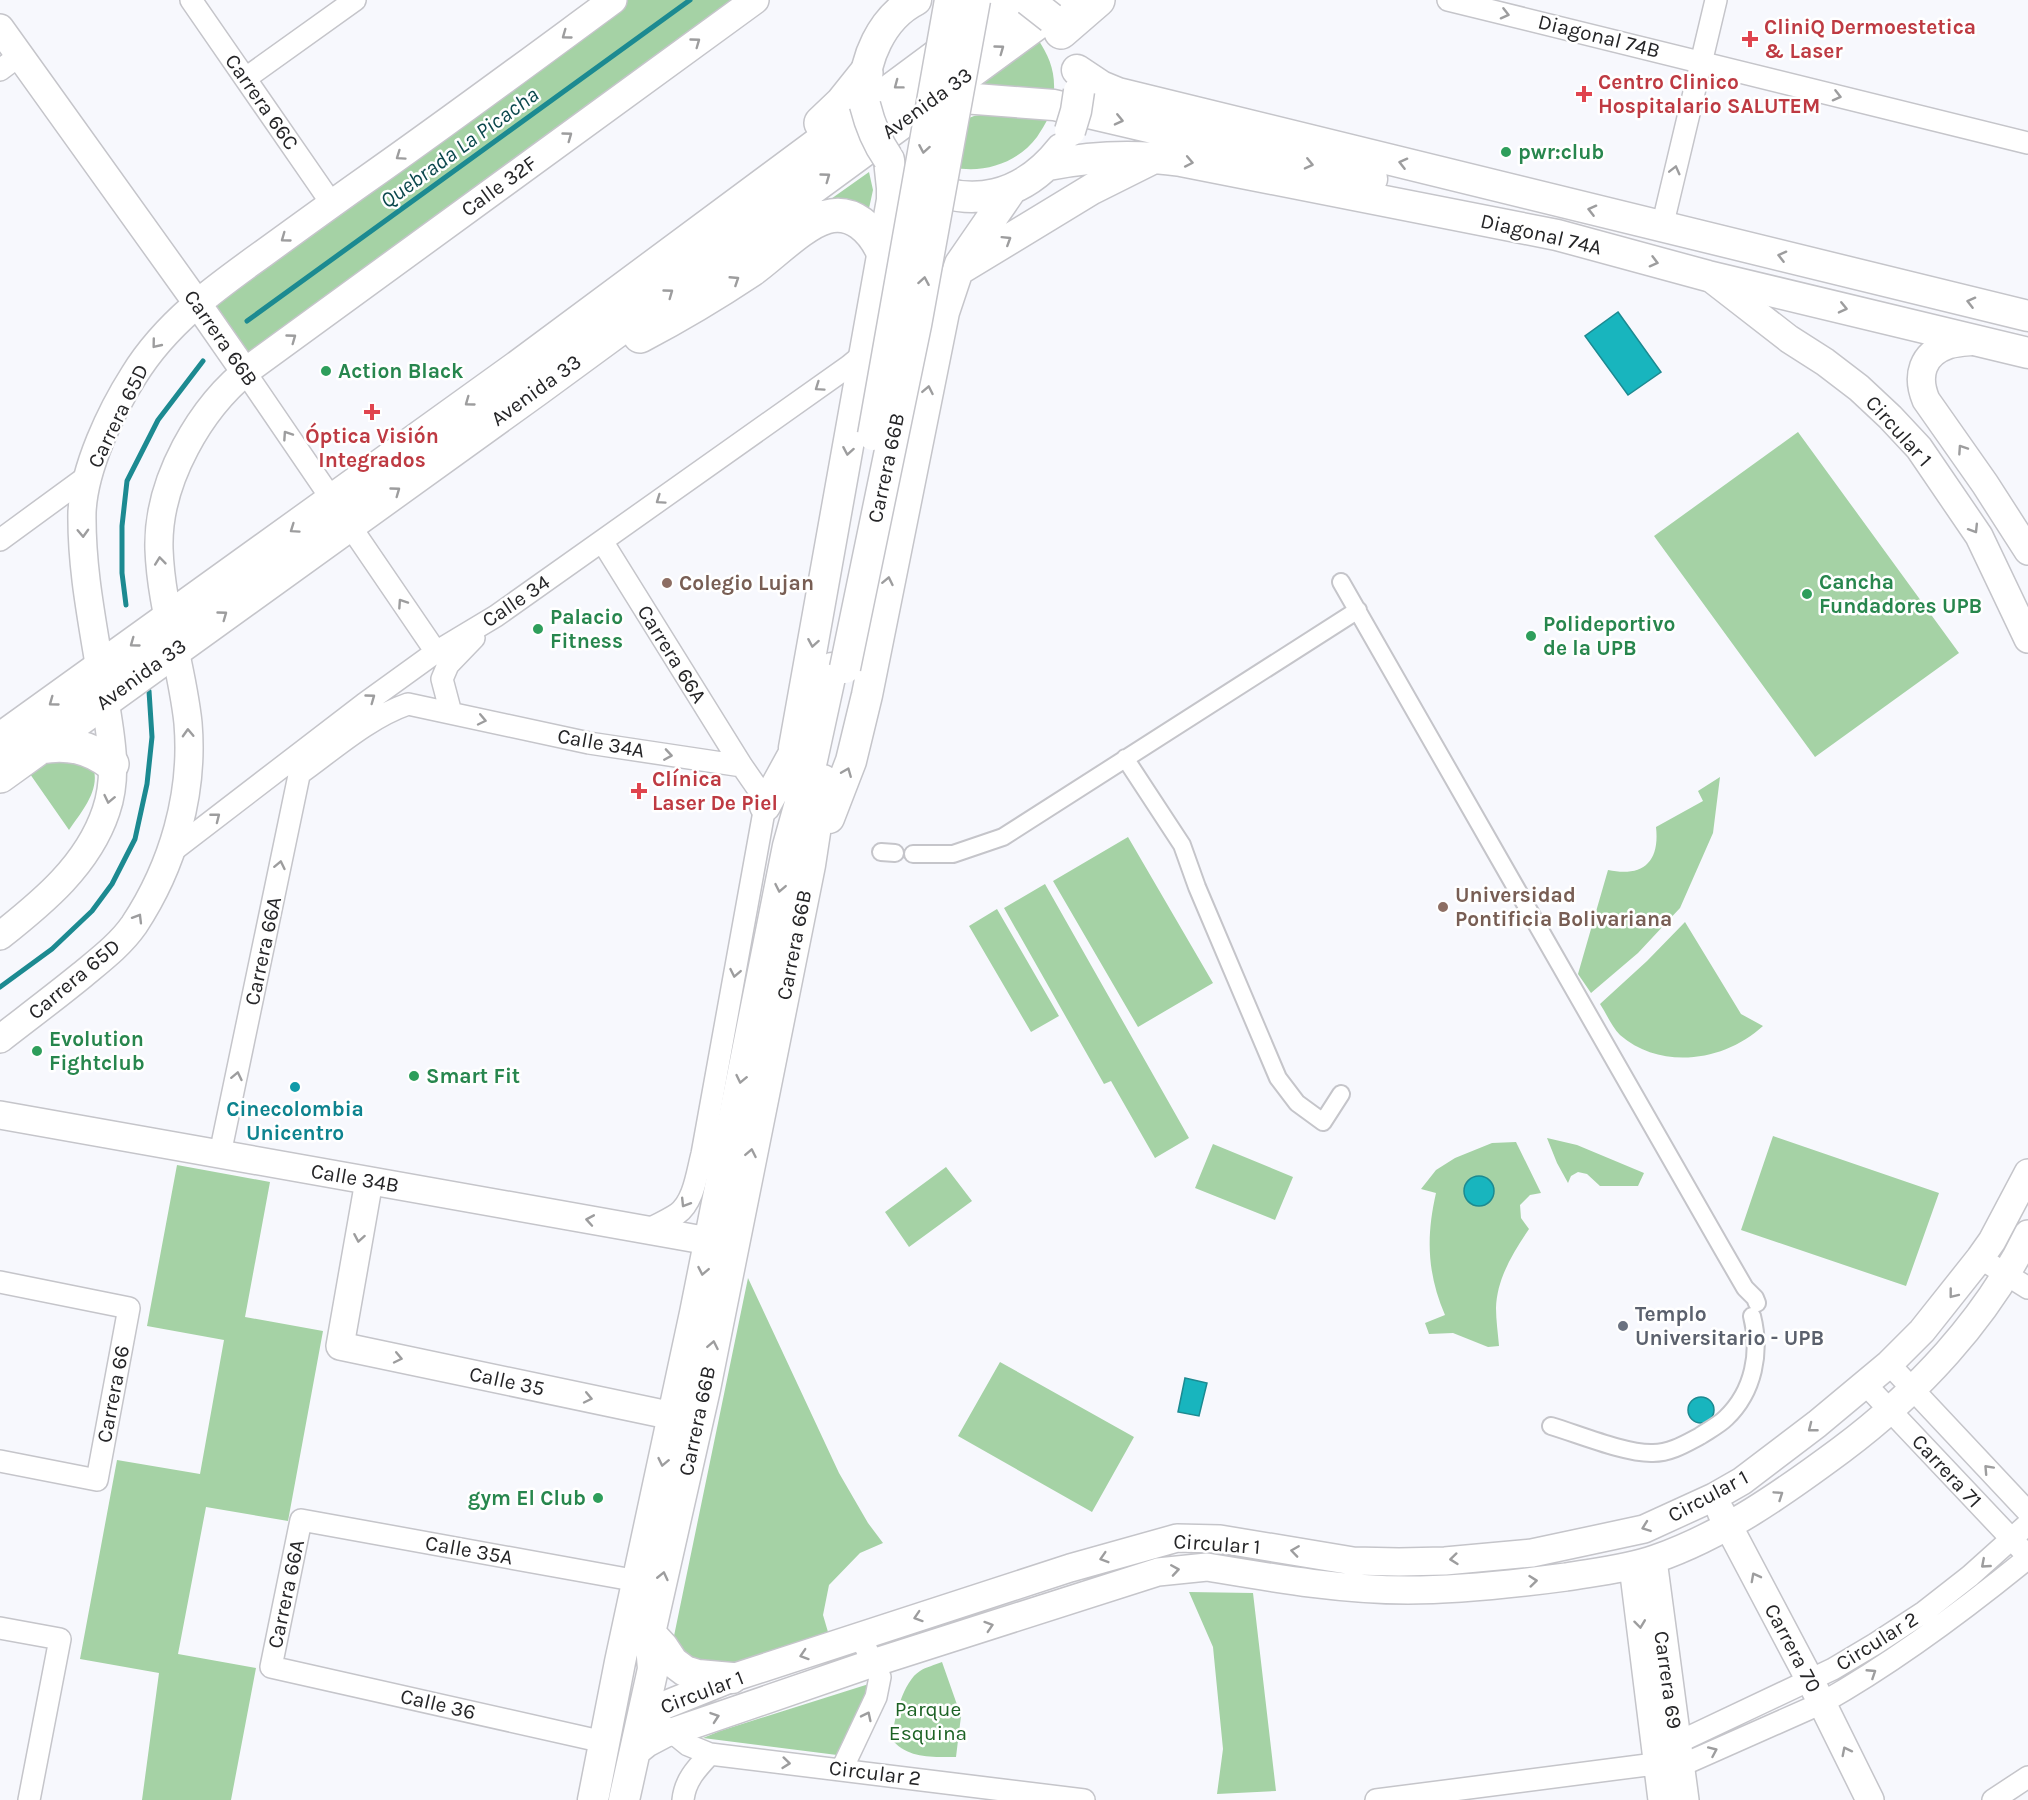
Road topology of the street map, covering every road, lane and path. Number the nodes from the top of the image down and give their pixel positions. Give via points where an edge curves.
1 (191, 0) edge
2 (355, 0) edge
3 (613, 0) edge
4 (754, 0) edge
5 (950, 0) edge
6 (975, 0) edge
7 (1013, 0) edge
8 (1028, 0) edge
9 (1098, 0) edge
10 (1448, 0) edge
11 (1716, 0) edge
12 (914, 1) edge
13 (1060, 17) edge
14 (0, 28) edge
15 (1701, 61) junction
16 (10, 63) edge
17 (246, 78) junction
18 (1078, 81) junction
19 (866, 89) junction
20 (943, 92) junction
21 (2028, 143) edge
22 (1157, 157) junction
23 (888, 159) junction
24 (1048, 165) junction
25 (1011, 190) junction
26 (333, 204) junction
27 (1662, 227) junction
28 (1557, 235) junction
29 (883, 252) junction
30 (957, 271) junction
31 (1708, 276) junction
32 (201, 309) junction
33 (873, 311) junction
34 (944, 312) junction
35 (2028, 316) edge
36 (1979, 341) junction
37 (866, 352) junction
38 (2028, 353) edge
39 (240, 366) junction
40 (527, 379) junction
41 (855, 416) junction
42 (919, 435) junction
43 (89, 475) junction
44 (1985, 484) junction
45 (1956, 500) junction
46 (340, 513) junction
47 (0, 540) edge
48 (602, 541) junction
49 (2028, 551) edge
50 (1341, 582) dead end
51 (1358, 610) junction
52 (496, 616) junction
53 (172, 634) junction
54 (2028, 639) edge
55 (436, 652) junction
56 (100, 668) junction
57 (105, 699) junction
58 (451, 713) junction
59 (0, 740) edge
60 (40, 747) junction
61 (306, 747) junction
62 (793, 755) junction
63 (1125, 758) junction
64 (112, 764) junction
65 (742, 766) junction
66 (299, 774) junction
67 (0, 776) edge
68 (765, 806) junction
69 (170, 853) junction
70 (913, 854) dead end
71 (799, 856) junction
72 (0, 936) edge
73 (0, 1039) edge
74 (1341, 1094) dead end
75 (0, 1115) edge
76 (220, 1154) junction
77 (702, 1154) junction
78 (2028, 1173) edge
79 (369, 1181) junction
80 (719, 1191) junction
81 (647, 1230) junction
82 (710, 1240) junction
83 (1986, 1249) junction
84 (2021, 1263) edge
85 (0, 1282) edge
86 (1889, 1364) junction
87 (1866, 1385) junction
88 (1912, 1389) junction
89 (1890, 1410) junction
90 (673, 1416) junction
91 (1551, 1426) dead end
92 (0, 1461) edge
93 (1714, 1497) junction
94 (2028, 1512) edge
95 (301, 1520) joint
96 (2028, 1524) edge
97 (1729, 1526) junction
98 (2012, 1540) junction
99 (2028, 1557) edge
100 (1643, 1563) junction
101 (638, 1581) junction
102 (0, 1628) edge
103 (650, 1633) junction
104 (860, 1636) junction
105 (873, 1662) junction
106 (271, 1667) joint
107 (619, 1668) junction
108 (732, 1678) junction
109 (1816, 1691) junction
110 (660, 1726) junction
111 (604, 1743) junction
112 (710, 1754) junction
113 (1664, 1759) junction
114 (842, 1769) junction
115 (2028, 1777) edge
116 (29, 1800) edge
117 (593, 1800) edge
118 (624, 1800) edge
119 (683, 1800) edge
120 (1084, 1800) edge
121 (1376, 1800) edge
122 (1662, 1800) edge
123 (1685, 1800) edge
124 (1870, 1800) edge
125 (1993, 1800) edge

1 - 17 street, Carrera 66C
2 - 17 street
3 -> 26 street
39 -> 4 street, Calle 32F
5 - 20 main road, bridge
6 - 20 main road, bridge
7 -> 40 main road, Avenida 33
8 - 13 main road, bridge
9 - 13 main road, Avenida 33
10 -> 15 street, Diagonal 74B
11 - 15 street
12 - 19 main road via 886,26 877,40
13 - 18 main road
20 -> 13 main road, Avenida 33
14 - 16 street, Carrera 66B
15 -> 21 street, Diagonal 74B
27 -> 15 street
16 - 32 street, Carrera 66B
17 - 26 street, Carrera 66C
18 - 24 main road, bridge via 1070,131
27 -> 18 main road, Diagonal 74A
19 - 23 main road, bridge via 871,128
19 - 40 main road via 618,272
20 -> 28 main road via 1054,105 1108,117 1464,200
40 -> 20 main road, Avenida 33
20 - 71 main road, Carrera 66B, bridge via 916,324 838,668 826,759
22 - 24 main road, Diagonal 74A via 1101,156
22 -> 28 main road, Diagonal 74A
30 -> 22 main road via 1092,189
23 - 25 main road via 909,178 950,195 985,196
23 - 29 main road via 892,200
24 - 25 main road
25 - 30 main road
26 -> 32 street
35 -> 27 main road, Diagonal 74A
28 -> 31 main road, Diagonal 74A
29 - 33 main road
40 -> 29 main road via 701,302 825,217 860,222
30 - 34 main road
31 -> 36 main road, Diagonal 74A
31 - 45 street, Circular 1 via 1859,388 1919,448
32 - 39 street, Carrera 66B
32 -> 43 street, Carrera 65D via 158,341 134,375
33 - 34 main road via 884,320 911,326 937,320
33 - 37 main road
42 -> 34 main road
36 - 38 main road, Diagonal 74A
44 -> 36 street, Circular 1 via 1921,388 1922,369 1931,353 1949,345
37 - 41 main road
37 -> 48 street, Calle 34
46 -> 39 street, Carrera 66B
53 -> 39 street, Carrera 65D via 159,549 165,498 182,453
40 - 46 main road, Avenida 33
41 - 42 main road via 877,407 901,410 911,417
41 -> 62 main road
71 -> 42 main road via 851,761
43 - 47 street
43 -> 56 street, Carrera 65D via 82,510 84,558 88,607
44 - 45 street
44 - 49 street, Circular 1
45 -> 54 street, Circular 1 via 1979,536
46 - 53 main road, Avenida 33
55 -> 46 street, Carrera 66B
48 - 52 street, Calle 34
48 - 65 street, Carrera 66A
50 - 51 street
51 - 63 street
51 - 91 street via 1745,1288 1754,1314 1756,1363 1737,1406 1714,1427 1673,1450 1627,1450
52 - 55 street, Calle 34
52 - 58 street via 448,665 442,679
53 -> 56 main road, Avenida 33
53 - 57 main road, Avenida 33
69 -> 53 street, Carrera 65D via 187,787 189,753 188,723
61 -> 55 street, Calle 34
56 - 57 street, Carrera 65D
56 -> 59 main road, Avenida 33
57 - 60 main road, Avenida 33
57 - 64 street, Carrera 65D
58 -> 65 street, Calle 34A via 589,743
58 - 66 street, Calle 34A via 408,704 394,709
60 - 64 main road via 79,746
60 - 67 main road, Avenida 33
61 - 66 street, Carrera 66A
69 -> 61 street, Calle 34
62 - 68 main road
62 - 71 main road
63 - 70 street via 1003,837 953,854
63 - 74 street via 1182,845 1278,1078 1297,1103 1323,1122
64 -> 72 street, Carrera 65D via 106,812 81,860
65 - 68 street
76 -> 66 street, Carrera 66A
68 -> 77 street
73 -> 69 street, Carrera 65D via 124,938 146,904
71 -> 80 main road, Carrera 66B
103 -> 71 main road, Carrera 66B via 705,1389
75 - 76 street, Calle 34B
76 - 79 street, Calle 34B
77 - 80 main road
77 -> 81 street via 686,1205
78 - 83 street, Circular 1
81 -> 79 street, Calle 34B
79 -> 90 street, Calle 35 via 340,1346
80 - 82 main road, Carrera 66B
81 - 82 street, Calle 34B
82 -> 90 main road, Carrera 66B
83 - 84 street
83 -> 86 street, Circular 1 via 1930,1322
84 - 88 street, Circular 1
85 - 92 street, Carrera 66 via 129,1308 97,1480
86 - 87 street, Circular 1
86 - 88 street, Carrera 71
87 - 89 street, Carrera 71
87 -> 93 street, Circular 1 via 1764,1464
88 - 89 street, Circular 1
94 -> 88 street, Carrera 71
97 -> 89 street, Circular 1 via 1791,1487
89 - 98 street, Carrera 71
90 -> 101 main road, Carrera 66B
93 - 97 street, Carrera 70
93 -> 104 street, Circular 1 via 1644,1529 1607,1538 1532,1552 1445,1560 1353,1561 1220,1539 1177,1538
95 - 101 street, Calle 35A
95 - 106 street, Carrera 66A
96 - 98 street, Circular 2
97 - 100 street, Circular 1
109 -> 97 street, Carrera 70
98 - 99 street, Carrera 71
98 -> 109 street, Circular 2 via 1924,1612 1842,1664
109 -> 99 street, Circular 2 via 1877,1669 1931,1633
105 -> 100 street, Circular 1 via 1158,1572 1186,1568 1207,1567 1349,1587 1406,1590 1536,1581
100 -> 113 street, Carrera 69
101 - 107 main road, Carrera 66B
102 - 116 street via 60,1639
103 - 108 main road via 685,1671
103 - 110 main road, Carrera 66B
104 - 105 street
104 -> 108 street, Circular 1
110 -> 105 street, Circular 1
114 -> 105 street via 876,1697 880,1677
106 - 111 street, Calle 36
107 - 110 main road via 627,1688
107 - 111 main road, Carrera 66B
108 - 110 street, Circular 1 via 664,1705
109 - 113 street, Circular 2
124 -> 109 street, Carrera 70
110 - 111 main road
110 - 112 street, Circular 2
110 - 118 main road, Carrera 66B via 634,1751
111 - 117 main road, Carrera 66B
112 -> 114 street, Circular 2
112 - 119 street via 690,1777
113 - 121 street, Circular 2
113 - 122 street, Carrera 69
113 - 123 street, Carrera 69
114 - 120 street, Circular 2
115 - 125 street

